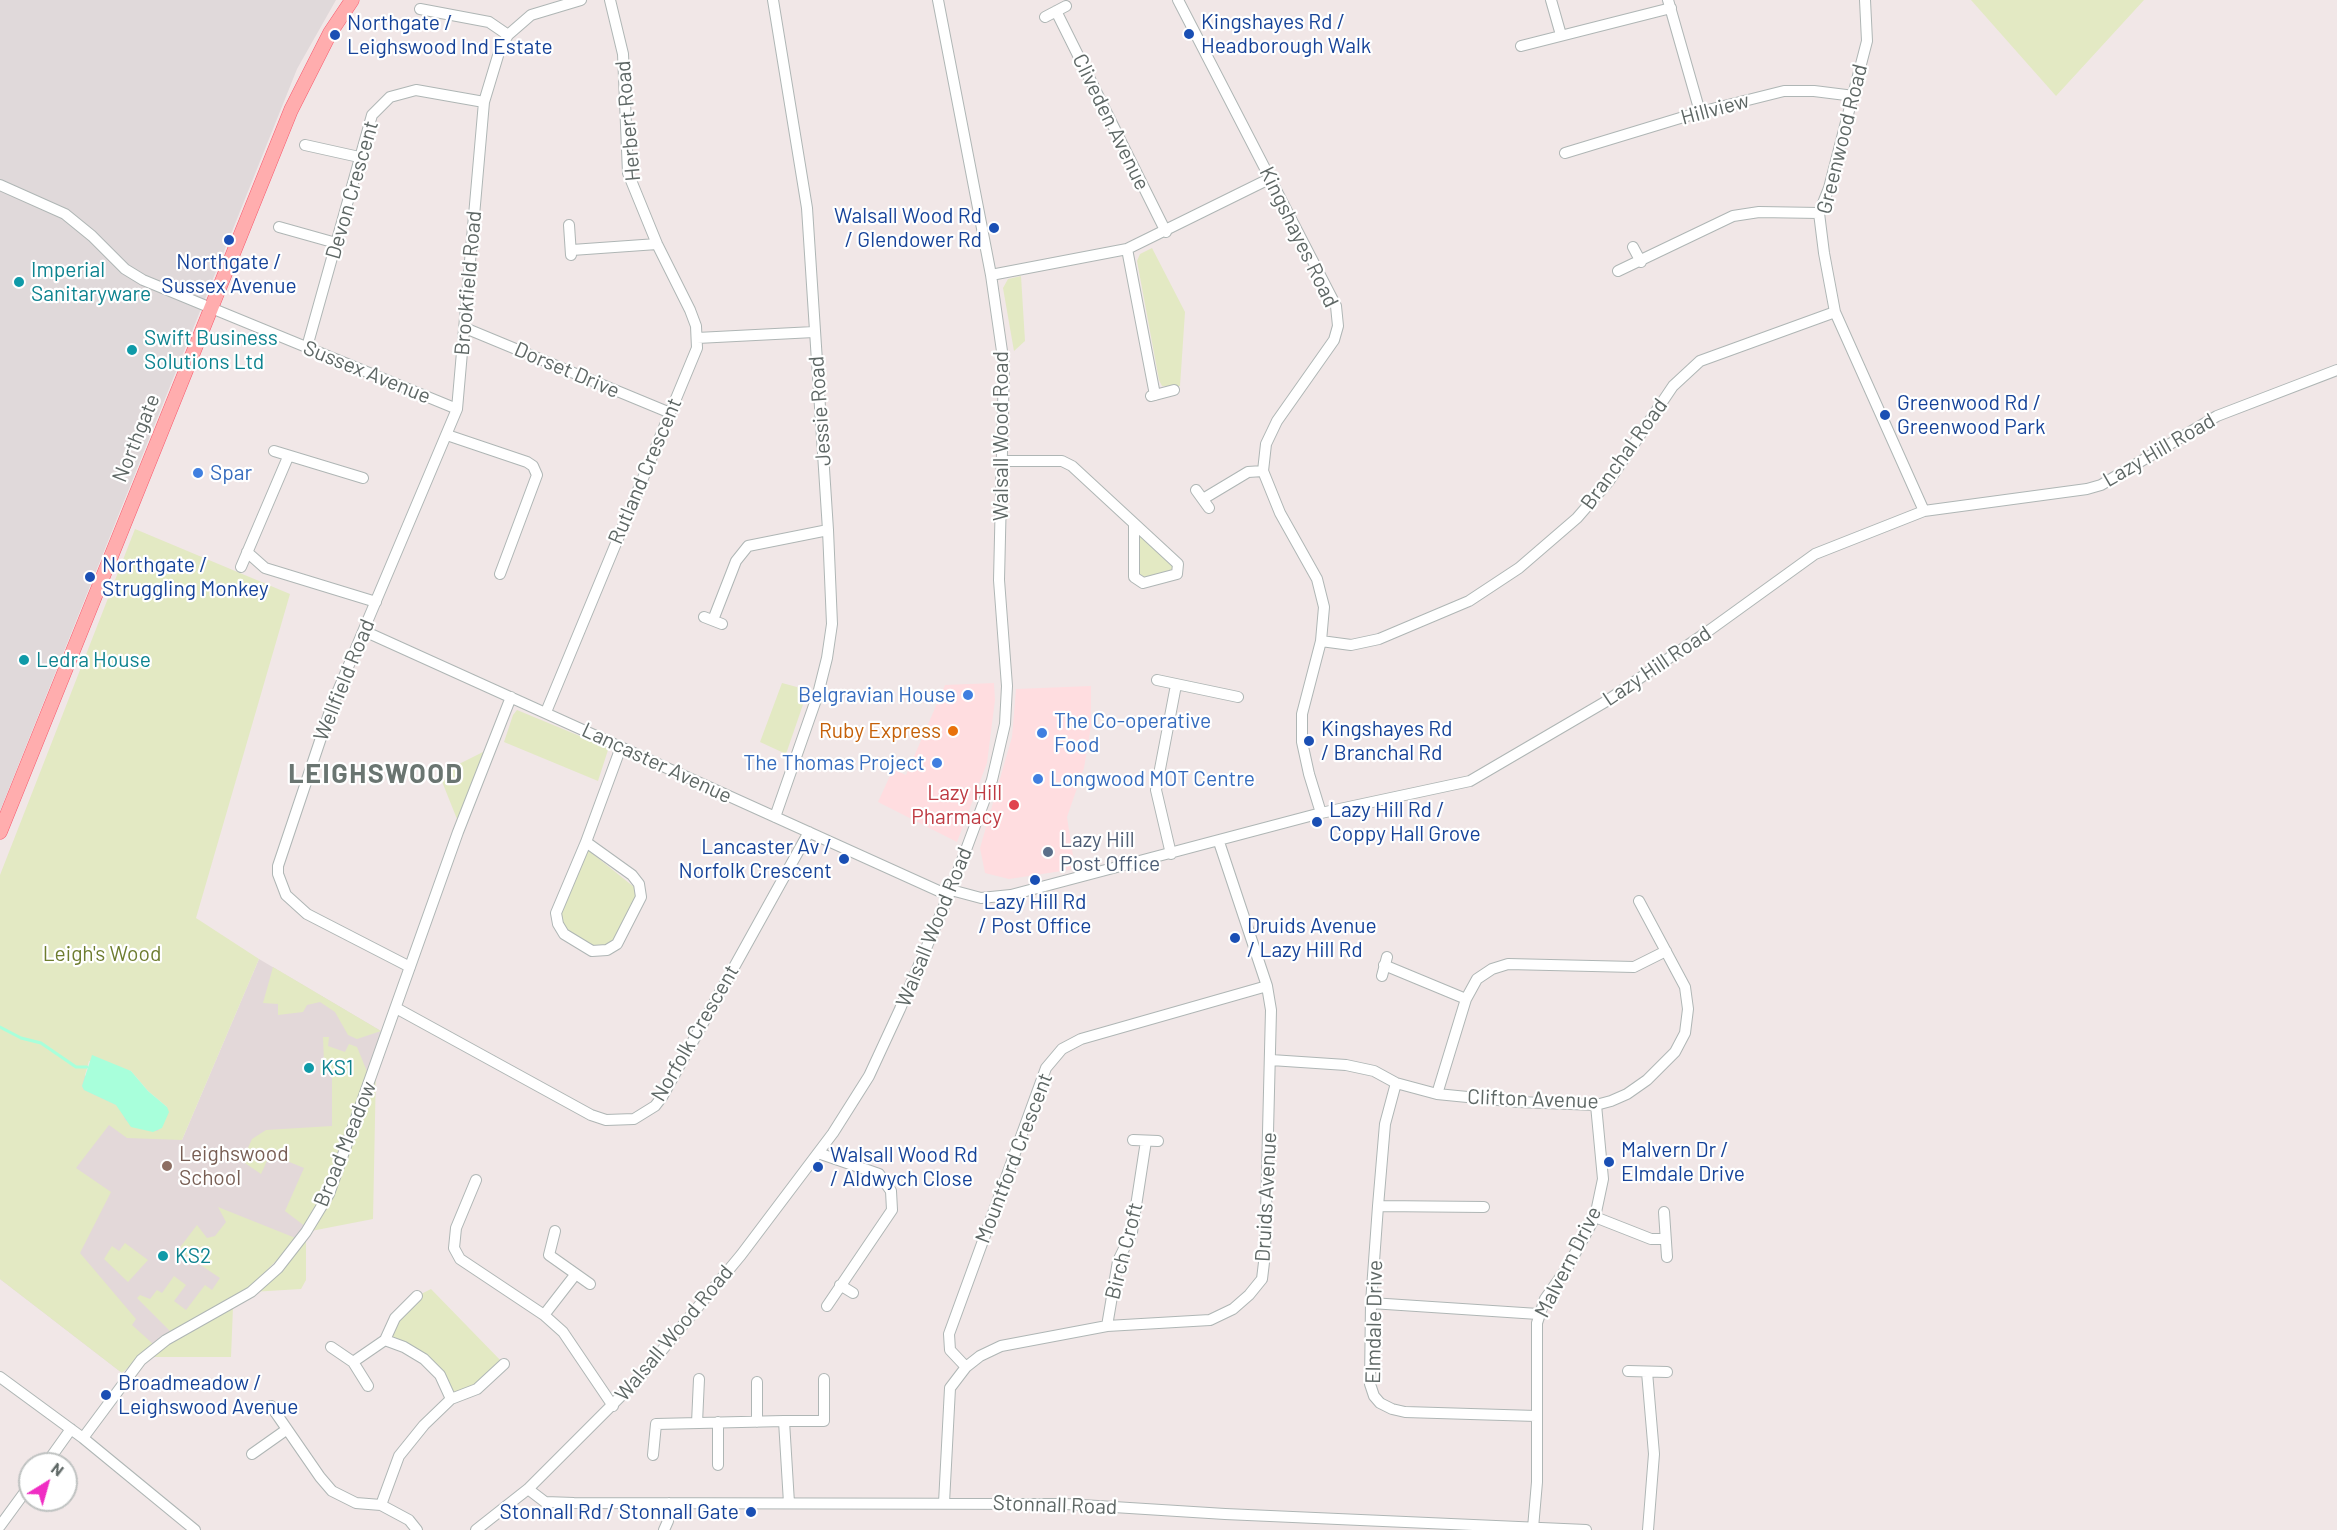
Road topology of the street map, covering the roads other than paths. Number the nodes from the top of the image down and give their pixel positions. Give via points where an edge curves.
1 (352, 0) edge
2 (581, 0) edge
3 (610, 0) edge
4 (773, 0) edge
5 (938, 0) edge
6 (1551, 0) edge
7 (1865, 0) edge
8 (1180, 1) edge
9 (1670, 4) edge
10 (420, 9) dead end
11 (1045, 17) dead end
12 (508, 35) junction
13 (1561, 35) junction
14 (1521, 46) dead end
15 (1854, 96) junction
16 (484, 102) junction
17 (1700, 112) junction
18 (305, 145) dead end
19 (1565, 153) dead end
20 (359, 157) junction
21 (1271, 178) junction
22 (0, 185) edge
23 (1819, 213) junction
24 (569, 225) dead end
25 (279, 227) dead end
26 (1166, 232) junction
27 (336, 243) junction
28 (657, 244) junction
29 (1633, 247) dead end
30 (1127, 249) junction
31 (1641, 262) junction
32 (1618, 271) dead end
33 (991, 275) junction
34 (211, 307) junction
35 (1835, 312) junction
36 (465, 328) junction
37 (814, 332) junction
38 (697, 338) junction
39 (307, 347) junction
40 (2337, 370) edge
41 (1174, 390) dead end
42 (457, 409) junction
43 (668, 412) junction
44 (447, 435) junction
45 (274, 451) dead end
46 (288, 457) junction
47 (1003, 461) junction
48 (1263, 471) junction
49 (349, 474) junction
50 (363, 478) dead end
51 (345, 486) dead end
52 (1203, 499) dead end
53 (1924, 511) junction
54 (1134, 524) junction
55 (828, 530) junction
56 (247, 552) junction
57 (242, 567) dead end
58 (499, 574) dead end
59 (376, 602) junction
60 (713, 620) dead end
61 (364, 631) junction
62 (1321, 641) junction
63 (1157, 681) dead end
64 (1176, 686) junction
65 (511, 697) junction
66 (1238, 697) dead end
67 (546, 712) junction
68 (621, 747) junction
69 (1322, 813) junction
70 (775, 817) junction
71 (0, 832) edge
72 (809, 832) junction
73 (586, 842) junction
74 (1219, 842) junction
75 (1171, 854) junction
76 (951, 890) junction
77 (1639, 901) dead end
78 (1666, 951) junction
79 (1384, 966) dead end
80 (410, 967) junction
81 (1267, 986) junction
82 (1466, 999) junction
83 (396, 1008) junction
84 (1271, 1060) junction
85 (1396, 1083) junction
86 (1437, 1094) junction
87 (1596, 1105) junction
88 (1133, 1140) dead end
89 (818, 1153) junction
90 (476, 1180) dead end
91 (1378, 1206) junction
92 (1477, 1212) dead end
93 (1664, 1212) dead end
94 (1595, 1217) junction
95 (555, 1231) dead end
96 (1664, 1239) junction
97 (1668, 1257) dead end
98 (575, 1275) junction
99 (590, 1284) dead end
100 (840, 1286) junction
101 (853, 1293) dead end
102 (417, 1296) dead end
103 (1371, 1303) junction
104 (827, 1306) dead end
105 (544, 1314) junction
106 (1538, 1314) junction
107 (1107, 1326) junction
108 (385, 1341) junction
109 (331, 1347) dead end
110 (353, 1362) junction
111 (504, 1364) dead end
112 (966, 1367) junction
113 (1628, 1371) dead end
114 (1647, 1372) junction
115 (1667, 1372) dead end
116 (0, 1377) edge
117 (699, 1379) dead end
118 (824, 1379) dead end
119 (757, 1382) dead end
120 (368, 1386) dead end
121 (451, 1399) junction
122 (271, 1406) dead end
123 (613, 1406) junction
124 (1536, 1416) junction
125 (784, 1421) junction
126 (718, 1422) junction
127 (757, 1422) junction
128 (698, 1423) junction
129 (71, 1429) junction
130 (286, 1430) junction
131 (83, 1438) junction
132 (55, 1452) edge
133 (252, 1454) dead end
134 (654, 1455) dead end
135 (718, 1465) dead end
136 (528, 1489) junction
137 (18, 1501) edge
138 (669, 1503) junction
139 (789, 1503) junction
140 (944, 1503) junction
141 (381, 1505) junction
142 (0, 1526) edge
143 (1533, 1528) junction
144 (195, 1530) edge
145 (417, 1530) edge
146 (477, 1530) edge
147 (664, 1530) edge
148 (1586, 1530) edge
149 (1648, 1530) edge

1 - 34 main road, Northgate via 295,101
2 - 12 street, Brookfield Road via 531,15
3 - 28 street, Herbert Road via 623,54 628,173
4 - 37 street, Jessie Road via 807,208
5 - 33 street, Walsall Wood Road
6 - 13 street
7 - 15 street, Greenwood Road via 1867,41
8 - 21 street, Kingshayes Road
9 - 13 street
9 - 17 street
10 - 12 street via 489,22
11 - 26 street, Cliveden Avenue via 1061,9
12 - 16 street, Brookfield Road
13 - 14 street
15 - 17 street, Hillview via 1784,92
15 - 23 street, Greenwood Road
16 - 20 street, Devon Crescent via 416,90 390,97 372,115
16 - 36 street, Brookfield Road
17 - 19 street, Hillview via 1580,155
18 - 20 street
20 - 27 street, Devon Crescent
21 - 26 street
21 - 48 street, Kingshayes Road via 1336,306 1338,326 1334,340 1277,421 1266,444
22 - 34 street, Sussex Avenue via 65,214 137,277
23 - 31 street via 1759,212 1733,216
23 - 35 street, Greenwood Road
24 - 28 street via 571,253
25 - 27 street
26 - 30 street
27 - 39 street, Devon Crescent
28 - 38 street, Herbert Road via 690,310
29 - 31 street
30 - 33 street
30 - 41 street via 1152,396
31 - 32 street
33 - 47 street, Walsall Wood Road via 1004,365
34 - 39 street, Sussex Avenue
34 - 71 main road, Northgate
35 - 53 street, Greenwood Road
35 - 62 street, Branchal Road via 1700,362 1673,386 1610,481 1577,518 1519,568 1469,601 1379,639 1351,645
36 - 42 street, Brookfield Road
36 - 43 street, Dorset Drive
37 - 38 street
37 - 55 street, Jessie Road
38 - 43 street, Rutland Crescent via 697,348
39 - 42 street, Sussex Avenue
40 - 53 street, Lazy Hill Road via 2217,416 2101,485
42 - 44 street, Brookfield Road
43 - 67 street, Rutland Crescent
44 - 58 street via 526,462 537,475
44 - 59 street, Brookfield Road
45 - 46 street
46 - 49 street
46 - 56 street
47 - 54 street via 1066,463
47 - 76 street, Walsall Wood Road via 999,580 1005,724 992,780
48 - 52 street via 1248,472
48 - 62 street via 1280,513 1317,579 1324,608
49 - 50 street
49 - 51 street
53 - 69 street, Lazy Hill Road via 1815,554 1605,702 1470,781
54 - 54 street via 1178,564 1177,574 1143,583 1134,577
55 - 60 street via 748,546 736,561
55 - 70 street, Jessie Road via 832,624 827,658 819,694
56 - 57 street
56 - 59 street via 265,568
59 - 61 street, Wellfield Road
61 - 65 street, Lancaster Avenue
61 - 80 street, Wellfield Road via 317,749 278,874 286,895 307,914
62 - 69 street via 1302,714 1302,742
63 - 64 street
64 - 66 street
64 - 75 street via 1156,790
65 - 67 street, Lancaster Avenue
65 - 80 street, Broad Meadow
67 - 68 street, Lancaster Avenue
68 - 70 street, Lancaster Avenue
68 - 73 street
69 - 74 street, Lazy Hill Road
70 - 72 street, Lancaster Avenue
72 - 76 street, Lancaster Avenue via 941,892
72 - 83 street, Norfolk Crescent via 662,1097 650,1110 633,1119 606,1120 591,1115
73 - 73 street via 556,913 558,924 564,934 592,951 607,950 617,944 641,897 639,884
74 - 75 street, Lazy Hill Road
74 - 81 street, Druids Avenue
75 - 76 street, Lazy Hill Road via 1011,895 981,898
76 - 89 street, Walsall Wood Road via 869,1076
77 - 78 street, Clifton Avenue
78 - 82 street via 1634,967 1508,964 1477,979
78 - 87 street, Clifton Avenue via 1685,987 1688,1010 1676,1052 1627,1095
79 - 82 street
80 - 83 street, Broad Meadow
81 - 84 street, Druids Avenue via 1272,1010
81 - 112 street, Mountford Crescent via 1081,1039 1062,1049 1046,1068 949,1334 950,1350
82 - 86 street
83 - 131 street, Broad Meadow via 329,1194 306,1232 278,1268 251,1292 166,1340 141,1360
84 - 85 street, Clifton Avenue via 1346,1065 1374,1071
84 - 107 street, Druids Avenue via 1262,1279 1233,1310 1210,1320
85 - 86 street, Clifton Avenue
85 - 91 street, Elmdale Drive via 1385,1124
86 - 87 street, Clifton Avenue
87 - 94 street, Malvern Drive via 1603,1179
88 - 107 street, Birch Croft via 1152,1141 1132,1232 1118,1261
89 - 100 street via 879,1174 891,1191 892,1210
89 - 123 street, Walsall Wood Road via 741,1255
90 - 105 street via 456,1228 454,1248 460,1259
91 - 92 street
91 - 103 street, Elmdale Drive
93 - 96 street
94 - 96 street via 1651,1239
94 - 106 street, Malvern Drive
95 - 98 street via 549,1255
96 - 97 street
98 - 99 street
98 - 105 street
100 - 101 street
100 - 104 street
102 - 108 street via 395,1318
103 - 106 street
103 - 124 street, Elmdale Drive via 1370,1384 1380,1403 1405,1412
105 - 123 street via 563,1332
106 - 124 street, Malvern Drive
107 - 112 street, Druids Avenue via 1001,1346
108 - 110 street
108 - 121 street via 424,1359 440,1375
109 - 110 street
110 - 120 street
111 - 121 street via 477,1389
112 - 140 street, Druids Avenue via 950,1388
113 - 114 street
114 - 115 street
114 - 149 street via 1654,1454
116 - 129 street
117 - 128 street
118 - 125 street via 824,1420
119 - 127 street
121 - 141 street via 399,1456
122 - 130 street
123 - 136 street, Walsall Wood Road
124 - 143 street, Malvern Drive
125 - 127 street
125 - 139 street
126 - 127 street
126 - 128 street
126 - 135 street
128 - 134 street via 656,1424
129 - 131 street
129 - 132 street
130 - 133 street
130 - 141 street via 332,1491 356,1503
131 - 144 street
136 - 138 street, Stonnall Road via 545,1502
136 - 146 street, Walsall Wood Road
137 - 142 street
138 - 139 street, Stonnall Road
138 - 147 street
139 - 140 street, Stonnall Road
140 - 143 street, Stonnall Road via 1066,1504
141 - 145 street via 409,1520
143 - 148 street, Stonnall Road

